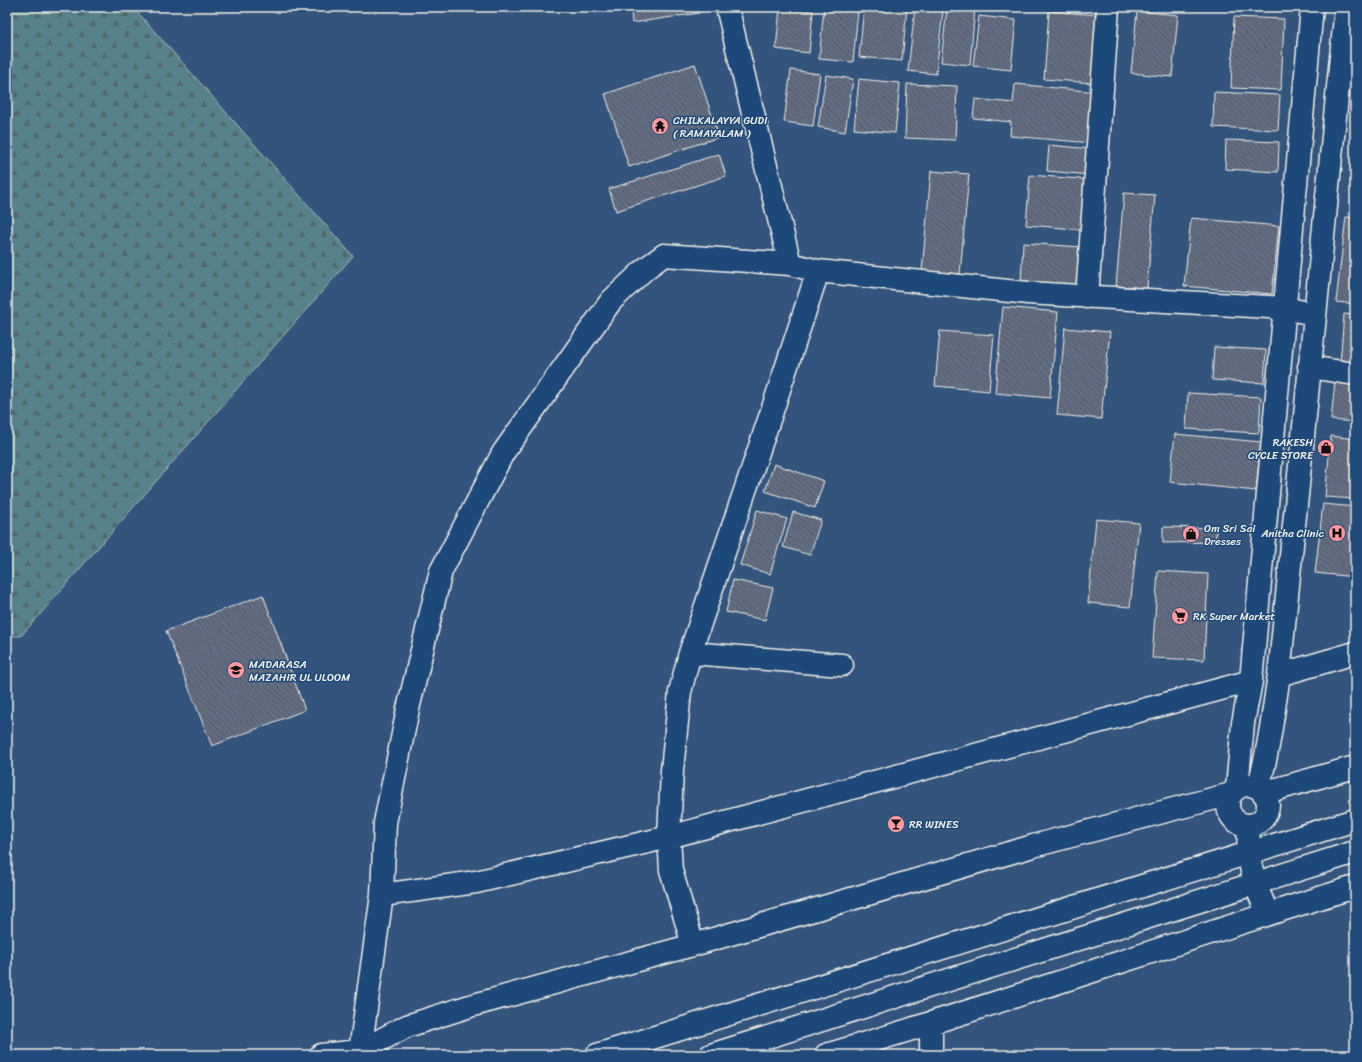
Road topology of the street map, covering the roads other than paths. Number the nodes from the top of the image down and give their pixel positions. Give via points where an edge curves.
1 (726, 7) edge
2 (1108, 7) edge
3 (1306, 7) edge
4 (1346, 7) edge
5 (1348, 69) edge
6 (790, 264) junction
7 (818, 271) junction
8 (1087, 297) junction
9 (1284, 308) junction
10 (1314, 314) junction
11 (1309, 367) junction
12 (1355, 374) edge
13 (690, 653) junction
14 (1355, 653) edge
15 (842, 665) dead end
16 (1278, 675) junction
17 (1251, 682) junction
18 (1355, 767) edge
19 (1247, 791) junction
20 (1355, 820) edge
21 (1249, 825) junction
22 (669, 837) junction
23 (1355, 852) edge
24 (1248, 854) junction
25 (1255, 884) junction
26 (1355, 887) edge
27 (382, 895) junction
28 (1268, 914) junction
29 (693, 945) junction
30 (931, 1024) junction
31 (361, 1053) edge
32 (321, 1055) edge
33 (597, 1055) edge
34 (711, 1055) edge
35 (826, 1055) edge
36 (931, 1055) edge

1 - 6 main road
2 - 8 main road
3 - 9 main road
4 - 5 main road
5 - 10 main road
6 - 7 main road
6 - 27 main road via 664,255 611,301 503,453 441,571 408,709 385,823
7 - 8 main road
7 - 13 main road
8 - 9 main road
9 - 10 main road
9 - 17 main road
10 - 11 main road
11 - 12 main road
11 - 16 main road
13 - 15 main road
13 - 22 main road via 680,692 672,770
14 - 16 main road
16 - 19 main road via 1264,768
17 - 19 main road via 1243,723
17 - 22 main road
18 - 19 main road
19 - 21 main road via 1268,804 1265,816 1255,824
19 - 21 main road via 1228,800 1229,813 1237,822
19 - 29 main road via 1033,846
20 - 24 main road
21 - 24 main road
22 - 27 main road via 476,882
22 - 29 main road via 671,870
23 - 25 main road
24 - 25 main road
24 - 33 main road
25 - 28 main road
25 - 34 main road
26 - 28 main road
27 - 31 main road
28 - 30 main road
29 - 31 main road via 470,1006 407,1026
30 - 35 main road
30 - 36 main road
31 - 32 main road

